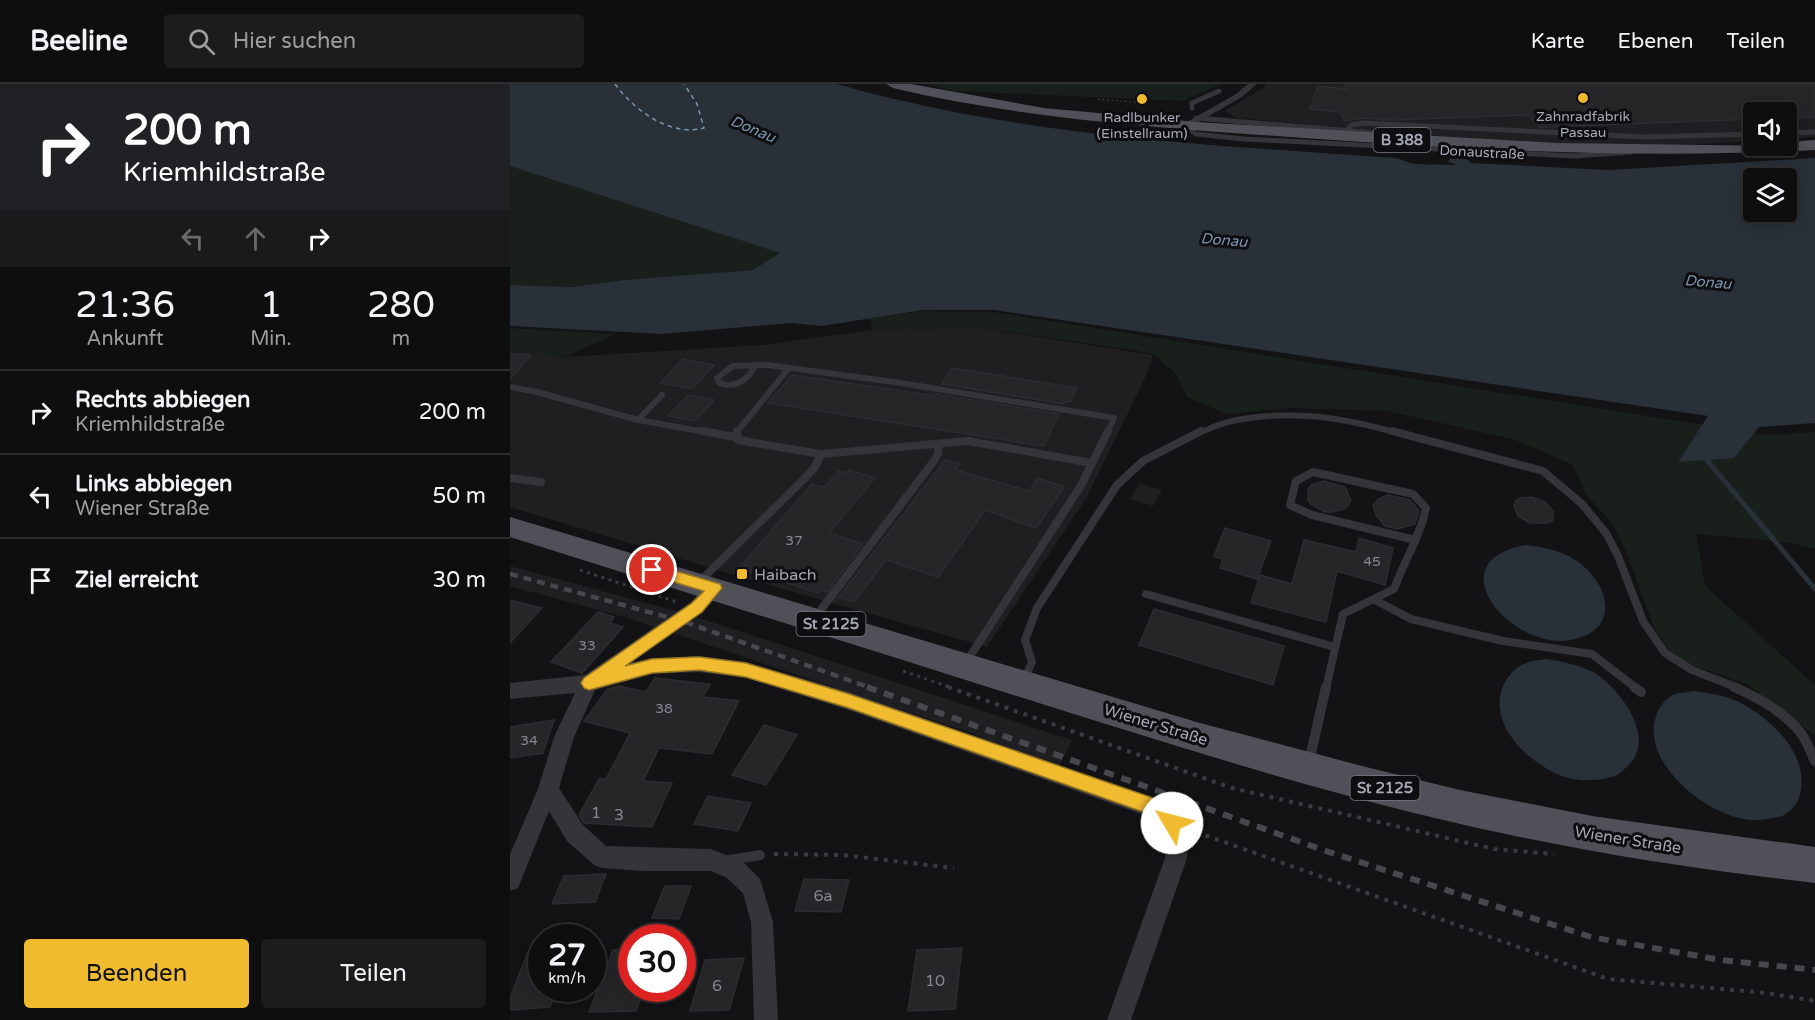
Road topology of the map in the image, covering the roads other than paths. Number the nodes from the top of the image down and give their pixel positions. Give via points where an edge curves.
1 (893, 84) edge
2 (1252, 84) edge
3 (1219, 91) dead end
4 (1192, 108) dead end
5 (1191, 122) junction
6 (1815, 132) edge
7 (1344, 133) junction
8 (1797, 133) edge
9 (1743, 134) edge
10 (1815, 145) edge
11 (1638, 151) junction
12 (755, 366) junction
13 (789, 368) junction
14 (510, 387) edge
15 (662, 395) dead end
16 (638, 420) junction
17 (735, 437) junction
18 (938, 444) junction
19 (821, 453) junction
20 (1092, 463) junction
21 (510, 478) edge
22 (541, 482) dead end
23 (510, 527) edge
24 (1415, 540) junction
25 (706, 586) junction
26 (1146, 594) dead end
27 (1375, 600) junction
28 (814, 619) junction
29 (1335, 647) junction
30 (964, 665) junction
31 (589, 683) junction
32 (1022, 683) junction
33 (510, 691) edge
34 (1641, 692) dead end
35 (1815, 760) edge
36 (1307, 768) junction
37 (548, 790) junction
38 (760, 855) road end
39 (715, 862) junction
40 (1815, 865) edge
41 (510, 880) edge
42 (766, 1020) edge
43 (1119, 1020) edge

1 - 5 main road, Donaustraße / B 388 via 1067,114
2 - 5 street
3 - 4 lane via 1192,103
5 - 7 main road, Donaustraße / B 388
5 - 11 lane, Donaustraße / B 388 via 1196,134 1244,139 1598,156
6 - 8 lane
7 - 9 lane via 1351,125 1363,123 1646,137
7 - 11 main road, Donaustraße / B 388 via 1462,144
10 - 11 main road, Donaustraße / B 388
12 - 12 lane via 746,381 736,386 726,387 717,378 733,366
12 - 13 lane
13 - 17 lane
13 - 20 lane via 1114,418
14 - 16 lane
15 - 16 lane
16 - 17 lane
17 - 19 lane
18 - 19 lane
18 - 20 lane via 968,441
18 - 28 lane via 933,462
19 - 25 lane via 802,481
20 - 30 lane
21 - 22 lane
23 - 25 main road, Wiener Straße / St 2125
24 - 24 lane via 1426,508 1413,494 1313,472 1296,481 1290,505 1312,515
24 - 27 lane via 1394,589
25 - 28 main road, Wiener Straße / St 2125
25 - 31 street via 697,607
26 - 29 lane
27 - 29 lane via 1343,614
27 - 34 lane via 1411,619 1503,641 1592,654
28 - 30 main road, Wiener Straße / St 2125
29 - 36 lane
30 - 32 main road, Wiener Straße / St 2125
31 - 33 street
31 - 37 street via 564,737
31 - 43 street via 652,666 699,664 746,670 849,701 1162,811 1177,830 1176,858
32 - 35 lane via 1032,662 1025,640 1037,608 1101,509 1143,461 1196,434 1236,420 1311,415 1346,419 1543,471 1597,519 1657,645 1675,662 1768,705 1800,732
32 - 36 main road, Wiener Straße / St 2125
36 - 40 main road, Wiener Straße / St 2125 via 1574,831 1722,855
37 - 39 street via 575,833 602,857
37 - 41 street
38 - 39 lane
39 - 42 street via 735,870 752,887 762,922

